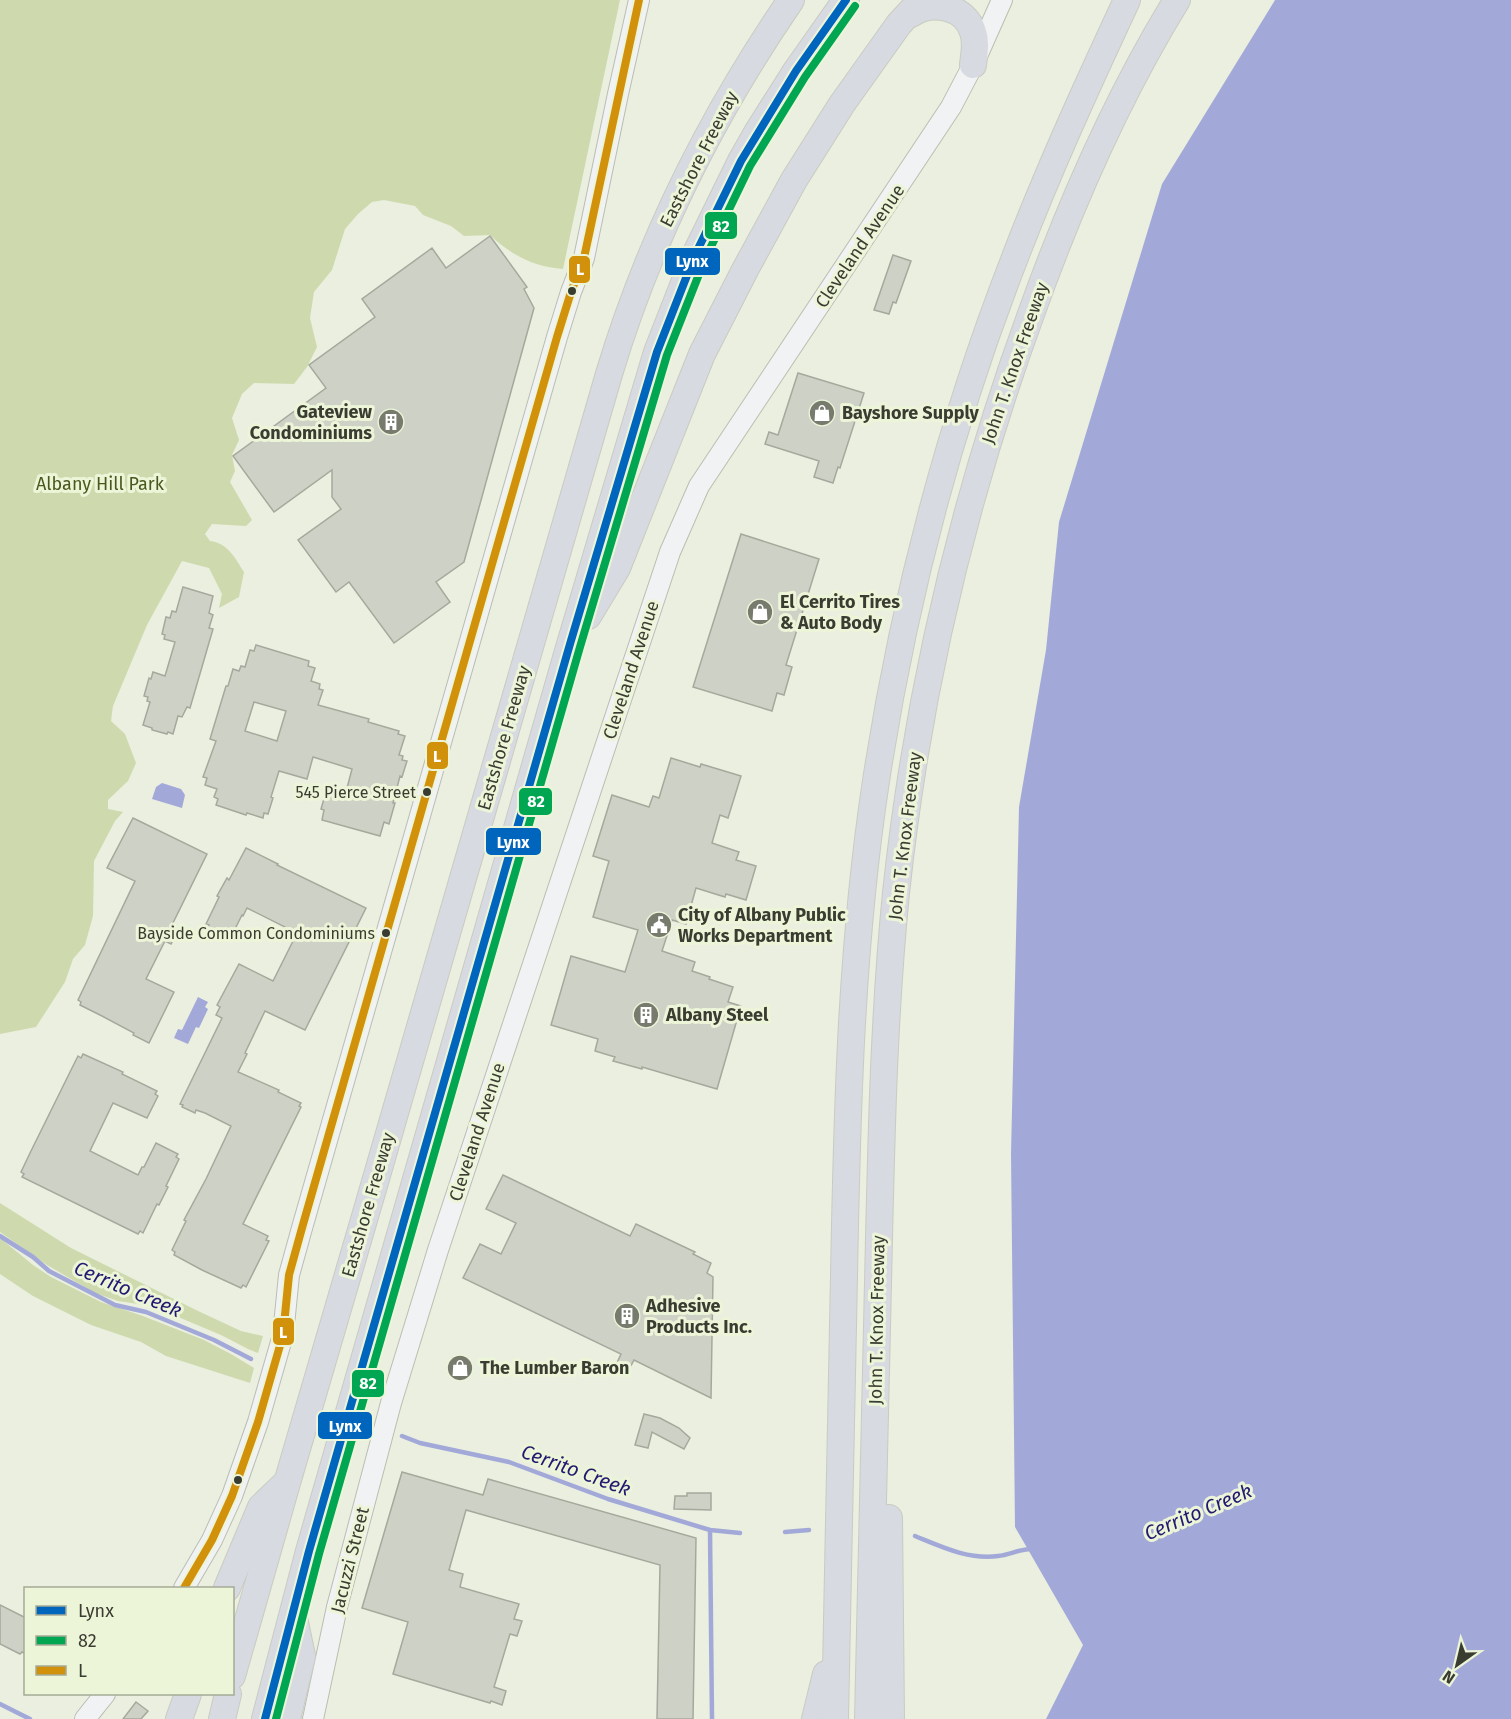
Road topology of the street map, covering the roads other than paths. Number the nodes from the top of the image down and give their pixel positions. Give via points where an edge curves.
1 (639, 0) edge
2 (784, 0) edge
3 (791, 0) edge
4 (846, 0) edge
5 (925, 0) edge
6 (1002, 0) edge
7 (1118, 0) edge
8 (1127, 0) edge
9 (1174, 0) edge
10 (899, 24) junction
11 (973, 65) junction
12 (738, 83) junction
13 (1077, 108) junction
14 (570, 644) junction
15 (876, 1378) junction
16 (391, 1403) joint
17 (287, 1482) junction
18 (185, 1587) edge
19 (227, 1587) edge
20 (293, 1612) junction
21 (837, 1630) junction
22 (234, 1669) edge
23 (104, 1695) edge
24 (188, 1695) edge
25 (228, 1695) edge
26 (85, 1719) edge
27 (179, 1719) edge
28 (222, 1719) edge
29 (265, 1719) edge
30 (287, 1719) edge
31 (313, 1719) edge
32 (815, 1719) edge
33 (835, 1719) edge
34 (868, 1719) edge
35 (891, 1719) edge

1 - 18 street via 584,258 557,337 302,1228 289,1275 283,1335 238,1482 212,1540
2 - 12 highway
3 - 12 highway, Eastshore Freeway
4 - 14 highway, Eastshore Freeway via 758,131 694,255 654,363
5 - 10 highway
6 - 11 street, Cleveland Avenue
7 - 13 highway
8 - 13 highway, John T. Knox Freeway
9 - 15 highway, John T. Knox Freeway via 1091,163 1029,318 978,478 937,641 912,781 893,927 884,1065
10 - 11 highway via 924,7 941,6 957,12 973,31
10 - 14 highway via 820,137 730,297 694,372 617,568
11 - 16 street, Cleveland Avenue via 936,130 699,486 675,541 438,1250
12 - 17 highway, Eastshore Freeway via 673,206 619,341
13 - 21 highway, John T. Knox Freeway via 1013,262 959,421 912,593 876,780 860,912 849,1057
14 - 20 highway, Eastshore Freeway
15 - 34 highway, John T. Knox Freeway
15 - 35 highway via 888,1404
16 - 31 street, Jacuzzi Street via 337,1607
17 - 19 highway via 261,1507
17 - 22 highway, Eastshore Freeway
20 - 29 highway, Eastshore Freeway
20 - 30 highway via 302,1656
21 - 32 highway
21 - 33 highway, John T. Knox Freeway
23 - 26 street
24 - 27 highway
25 - 28 highway

